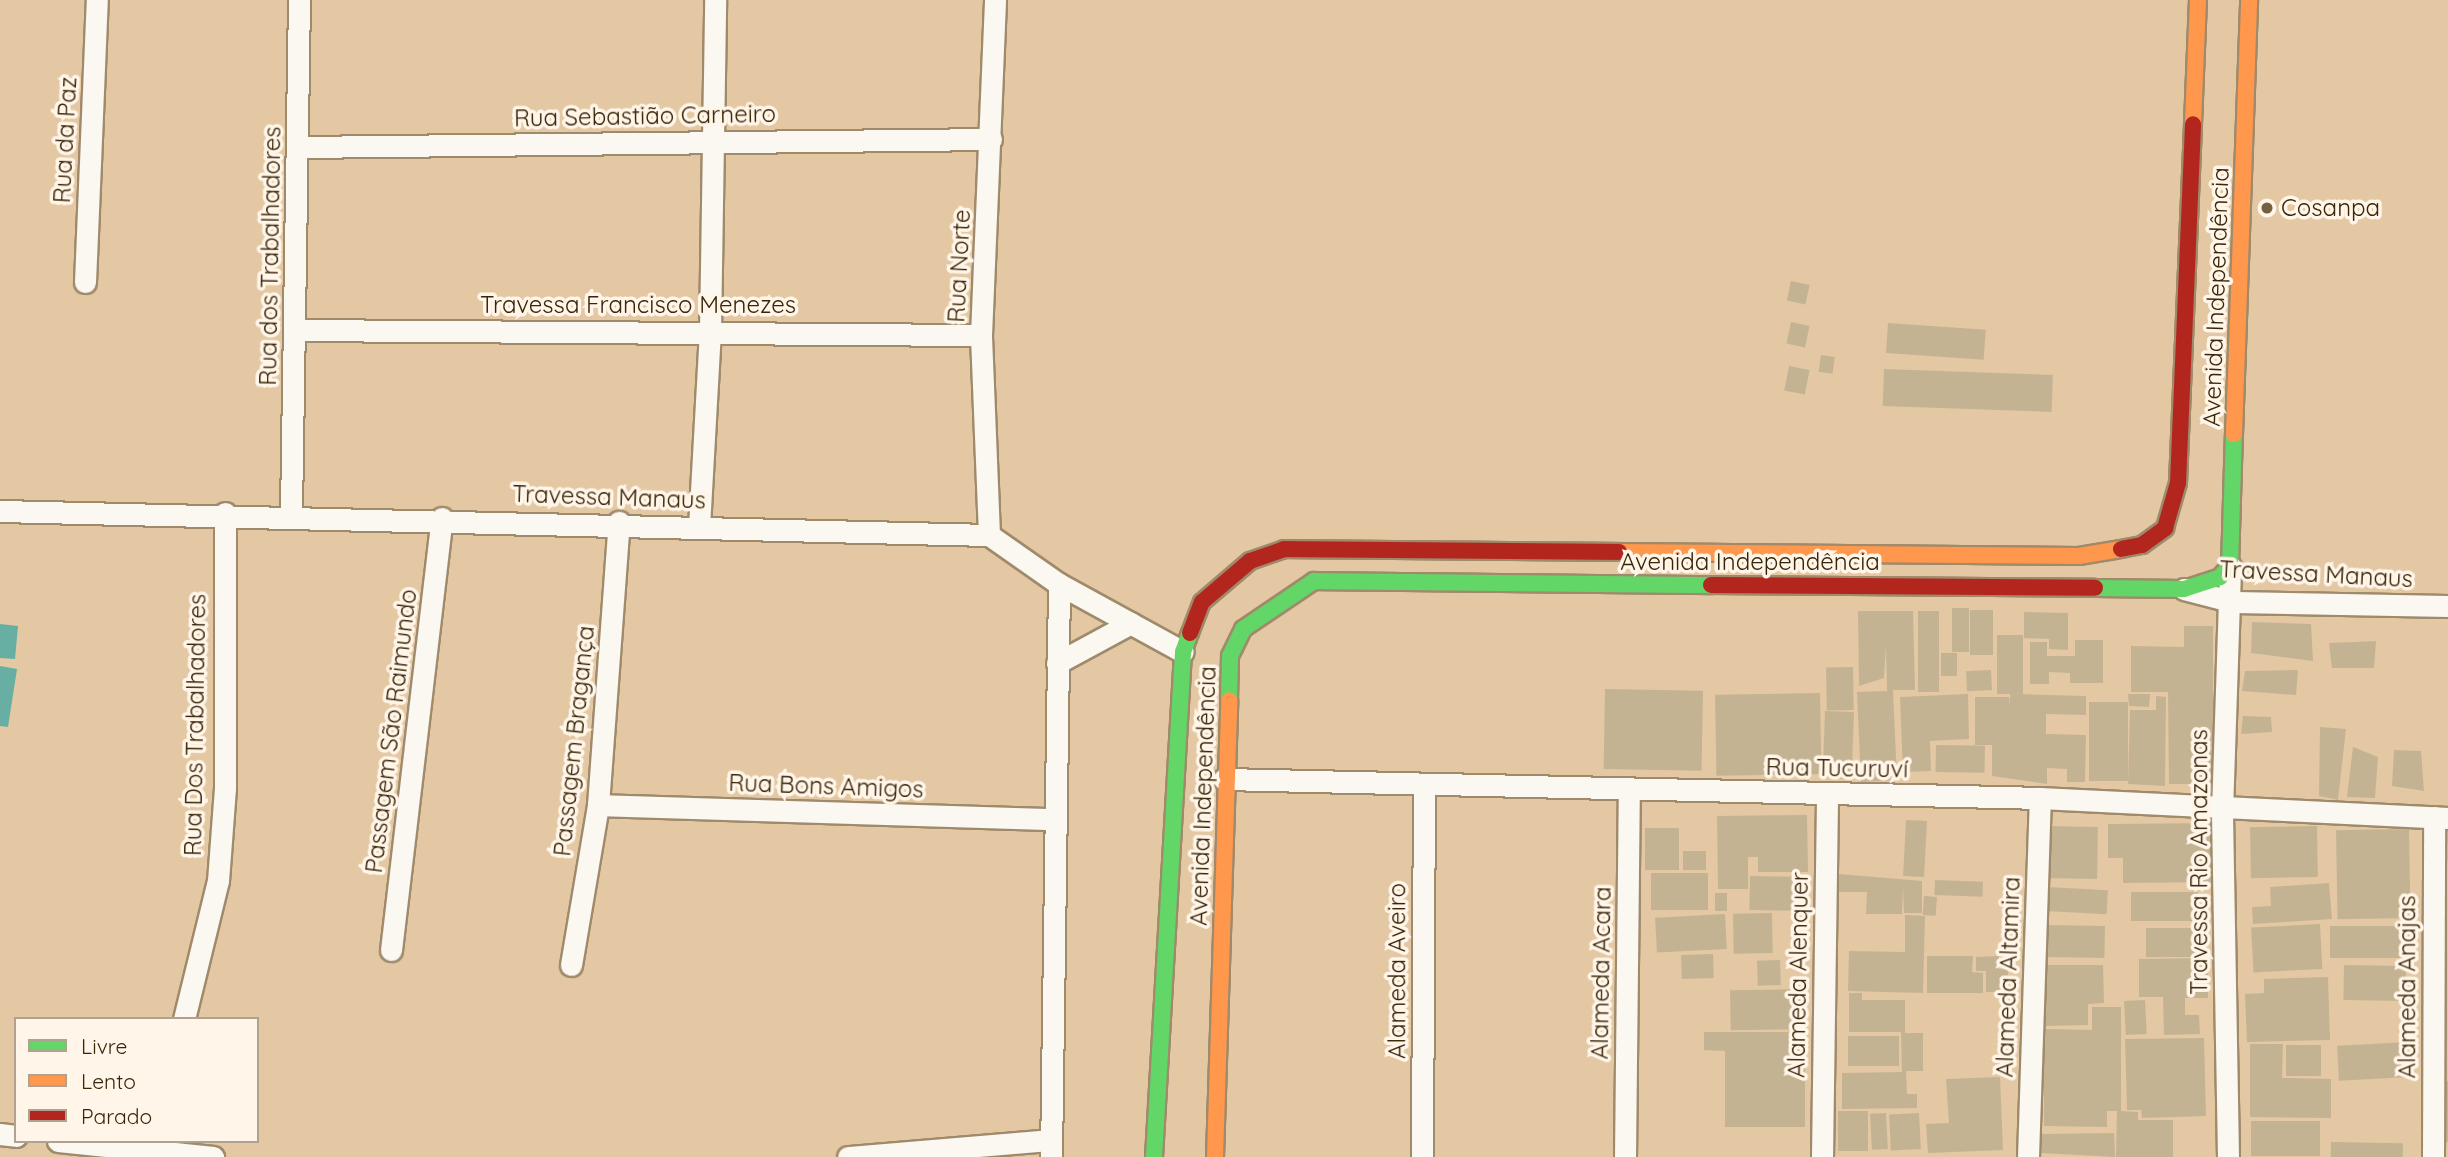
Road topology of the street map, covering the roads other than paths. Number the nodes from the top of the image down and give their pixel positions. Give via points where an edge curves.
1 (97, 0) edge
2 (299, 0) edge
3 (715, 0) edge
4 (995, 0) edge
5 (2198, 0) edge
6 (2249, 0) edge
7 (991, 139) junction
8 (711, 141) junction
9 (299, 147) junction
10 (85, 282) dead end
11 (295, 330) junction
12 (710, 331) junction
13 (981, 335) junction
14 (0, 511) edge
15 (225, 513) junction
16 (291, 513) junction
17 (442, 518) junction
18 (619, 522) junction
19 (699, 527) junction
20 (989, 536) junction
21 (2230, 566) junction
22 (1059, 584) junction
23 (2183, 589) junction
24 (2225, 601) junction
25 (2448, 606) edge
26 (1131, 623) junction
27 (1183, 652) junction
28 (1057, 663) junction
29 (1224, 779) junction
30 (1424, 785) junction
31 (1629, 789) junction
32 (1827, 794) junction
33 (2040, 798) junction
34 (598, 805) junction
35 (2222, 811) junction
36 (2441, 818) edge
37 (1052, 819) junction
38 (391, 950) dead end
39 (571, 965) dead end
40 (184, 1017) edge
41 (90, 1143) edge
42 (153, 1147) edge
43 (1050, 1149) edge
44 (213, 1157) edge
45 (848, 1157) edge
46 (1154, 1157) edge
47 (1215, 1157) edge
48 (1422, 1157) edge
49 (1625, 1157) edge
50 (1822, 1157) edge
51 (2028, 1157) edge
52 (2228, 1157) edge
53 (2433, 1157) edge

1 - 10 street, Rua da Paz
2 - 9 street, Rua dos Trabalhadores
3 - 8 street
4 - 7 street, Rua Norte
5 - 27 main road, Avenida Independência via 2178,483 2165,528 2142,545 2079,556 1284,549 1224,578 1202,603
6 - 21 main road, Avenida Independência
7 - 8 street, Rua Sebastião Carneiro
7 - 13 street, Rua Norte
8 - 9 street, Rua Sebastião Carneiro
8 - 12 street
9 - 11 street, Rua dos Trabalhadores
11 - 12 street, Travessa Francisco Menezes
11 - 16 street, Rua dos Trabalhadores
12 - 13 street, Travessa Francisco Menezes
12 - 19 street
13 - 20 street, Rua Norte
14 - 15 street, Travessa Manaus
15 - 16 street, Travessa Manaus
15 - 40 street, Rua Dos Trabalhadores via 225,788 218,881
16 - 17 street, Travessa Manaus
17 - 18 street, Travessa Manaus
17 - 38 street, Passagem São Raimundo
18 - 19 street, Travessa Manaus
18 - 34 street, Passagem Bragança
19 - 20 street, Travessa Manaus
20 - 22 street
21 - 23 main road, Avenida Independência via 2220,577
21 - 24 street, Travessa Rio Amazonas
22 - 26 street
22 - 28 street
23 - 24 street, Travessa Manaus
23 - 29 main road, Avenida Independência via 1314,581 1261,611 1230,656
24 - 25 street, Travessa Manaus
24 - 35 street, Travessa Rio Amazonas
26 - 27 street
26 - 28 street
27 - 46 main road, Avenida Independência
28 - 37 street
29 - 30 street, Rua Tucuruví
29 - 47 main road, Avenida Independência
30 - 31 street, Rua Tucuruví
30 - 48 street, Alameda Aveiro
31 - 32 street, Rua Tucuruví
31 - 49 street, Alameda Acara
32 - 33 street, Rua Tucuruví
32 - 50 street, Alameda Alenquer
33 - 35 street, Rua Tucuruví
33 - 51 street, Alameda Altamira
34 - 37 street, Rua Bons Amigos
34 - 39 street, Passagem Bragança
35 - 36 street, Rua Tucuruví
35 - 52 street, Travessa Rio Amazonas
36 - 53 street, Alameda Anajas
37 - 43 street
41 - 42 street
42 - 44 street
43 - 45 street

